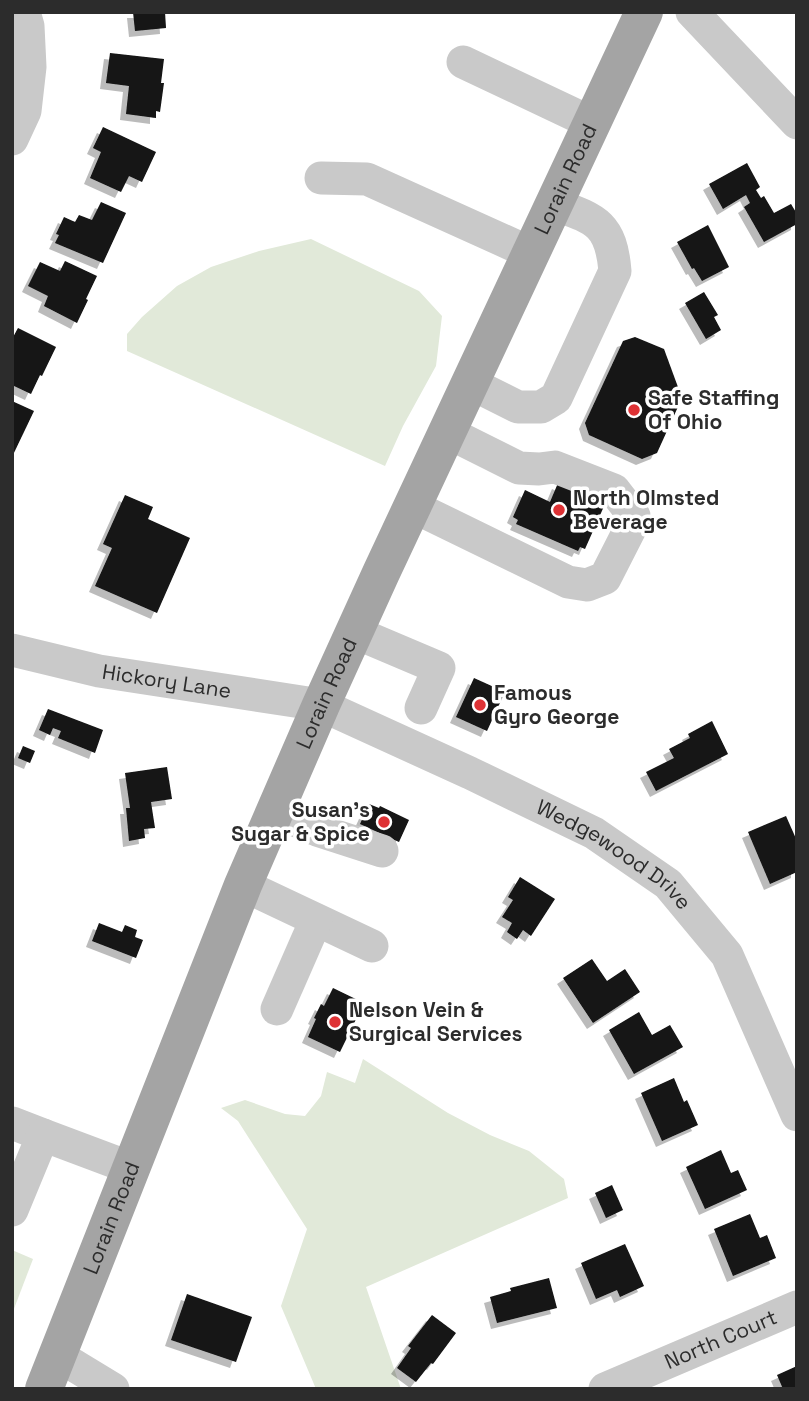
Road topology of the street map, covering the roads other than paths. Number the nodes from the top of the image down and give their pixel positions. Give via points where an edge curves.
1 (644, 12) edge
2 (692, 12) edge
3 (26, 19) edge
4 (463, 62) dead end
5 (797, 122) edge
6 (592, 123) junction
7 (12, 139) edge
8 (321, 178) dead end
9 (554, 204) junction
10 (531, 253) junction
11 (470, 383) junction
12 (447, 432) junction
13 (412, 506) junction
14 (354, 632) junction
15 (12, 650) edge
16 (321, 705) junction
17 (421, 708) dead end
18 (275, 811) junction
19 (382, 851) dead end
20 (243, 885) junction
21 (316, 919) junction
22 (372, 946) dead end
23 (277, 1009) dead end
24 (797, 1115) edge
25 (12, 1123) edge
26 (43, 1135) junction
27 (131, 1168) junction
28 (12, 1210) edge
29 (797, 1307) edge
30 (51, 1372) edge
31 (113, 1389) edge
32 (605, 1389) edge

1 - 6 main road, Lorain Road
2 - 5 street
3 - 7 street via 30,67 25,111
4 - 6 street
6 - 9 main road, Lorain Road
8 - 10 street via 366,179
9 - 10 main road, Lorain Road
9 - 11 street via 599,223 614,255 615,271 556,398 541,407 518,407
10 - 11 main road, Lorain Road
11 - 12 main road, Lorain Road
12 - 13 main road, Lorain Road
12 - 13 street via 519,468 555,467 614,490 635,516 631,527 605,578 587,585 568,582
13 - 14 main road, Lorain Road
14 - 16 main road, Lorain Road
14 - 17 street via 439,668
15 - 16 street, Hickory Lane via 99,671
16 - 18 main road, Lorain Road
16 - 24 street, Wedgewood Drive via 594,833 668,884 727,954
18 - 19 street
18 - 20 main road, Lorain Road
20 - 21 street
20 - 27 main road, Lorain Road
21 - 22 street
21 - 23 street
25 - 26 street
26 - 27 street
26 - 28 street
27 - 30 main road, Lorain Road
29 - 32 street, North Court
30 - 31 street

